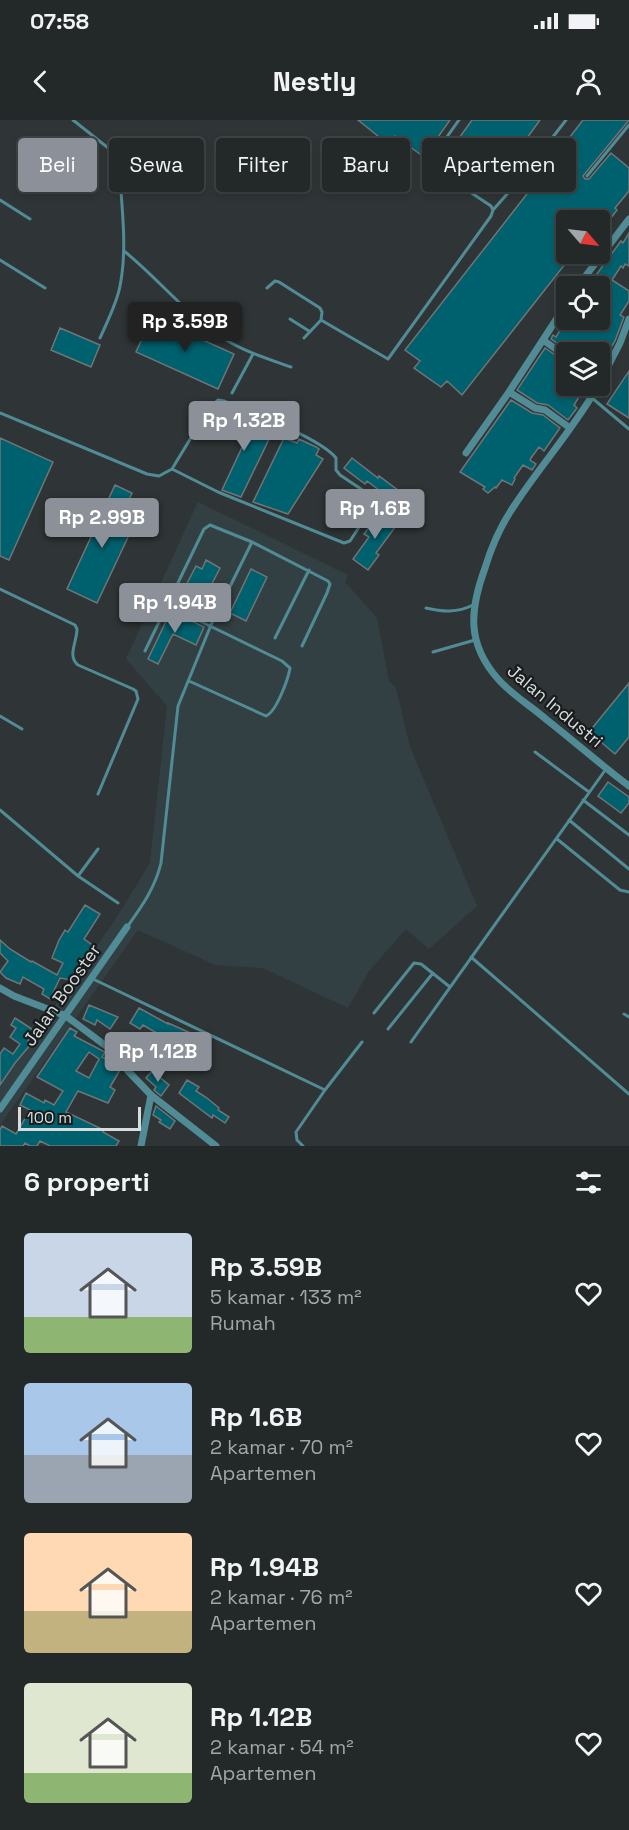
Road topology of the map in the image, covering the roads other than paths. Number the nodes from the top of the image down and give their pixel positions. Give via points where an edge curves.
1 (72, 120) edge
2 (459, 120) edge
3 (566, 120) edge
4 (629, 125) edge
5 (587, 176) dead end
6 (0, 200) edge
7 (493, 210) junction
8 (30, 219) dead end
9 (629, 219) edge
10 (124, 250) junction
11 (0, 260) edge
12 (586, 276) edge
13 (45, 288) dead end
14 (267, 288) dead end
15 (629, 319) edge
16 (290, 320) dead end
17 (321, 320) junction
18 (556, 320) edge
19 (627, 329) edge
20 (309, 331) junction
21 (100, 338) dead end
22 (304, 338) dead end
23 (543, 340) junction
24 (556, 349) edge
25 (253, 354) junction
26 (610, 362) edge
27 (291, 367) dead end
28 (509, 392) junction
29 (232, 393) dead end
30 (591, 397) joint
31 (0, 413) edge
32 (570, 428) junction
33 (629, 429) edge
34 (466, 453) dead end
35 (172, 469) junction
36 (252, 542) junction
37 (309, 570) junction
38 (0, 589) edge
39 (167, 605) junction
40 (473, 605) junction
41 (426, 608) dead end
42 (211, 625) junction
43 (275, 638) dead end
44 (477, 639) junction
45 (302, 646) dead end
46 (145, 651) dead end
47 (433, 652) dead end
48 (189, 681) junction
49 (0, 716) edge
50 (22, 729) dead end
51 (535, 752) dead end
52 (606, 769) junction
53 (629, 786) edge
54 (589, 792) junction
55 (98, 794) dead end
56 (583, 800) junction
57 (0, 810) edge
58 (569, 820) junction
59 (629, 835) edge
60 (556, 838) junction
61 (98, 849) dead end
62 (629, 869) edge
63 (78, 876) junction
64 (629, 892) edge
65 (118, 903) dead end
66 (128, 927) joint
67 (471, 957) junction
68 (433, 973) junction
69 (91, 978) junction
70 (450, 987) junction
71 (0, 988) edge
72 (374, 1012) dead end
73 (624, 1014) dead end
74 (66, 1016) junction
75 (629, 1017) edge
76 (388, 1029) dead end
77 (362, 1042) dead end
78 (411, 1042) dead end
79 (325, 1090) junction
80 (629, 1094) edge
81 (150, 1095) junction
82 (0, 1109) edge
83 (212, 1145) edge
84 (141, 1146) edge
85 (303, 1146) edge

1 - 10 lane via 117,157
2 - 7 lane via 429,162
3 - 7 lane
4 - 5 lane
6 - 8 lane
7 - 17 lane via 388,359
9 - 12 street
10 - 21 lane via 120,289
10 - 25 lane via 211,328
11 - 13 lane
14 - 17 lane via 279,282 320,308
15 - 19 street
16 - 20 lane
17 - 20 lane
18 - 23 street
19 - 26 street
20 - 22 lane
23 - 24 street
23 - 28 street
25 - 27 lane
25 - 29 lane
28 - 32 street
28 - 34 street
30 - 32 street, Jalan Industri
30 - 33 lane
31 - 35 lane via 147,474 159,476
32 - 40 street, Jalan Industri via 498,533
35 - 35 lane via 344,543 350,541 376,501 340,475 331,453 297,433 218,400 208,408
36 - 37 lane
36 - 39 lane via 207,525
36 - 42 lane
37 - 43 lane
37 - 45 lane via 330,584
38 - 55 lane via 75,626 73,661 137,694
39 - 42 lane
39 - 46 lane
40 - 41 lane via 446,612
40 - 44 street, Jalan Industri
42 - 48 lane
42 - 48 lane via 288,664 286,684 266,716
44 - 47 lane
44 - 52 street, Jalan Industri via 492,671 503,684
48 - 66 lane via 177,712 157,880
49 - 50 lane
51 - 54 lane
52 - 53 street, Jalan Industri
52 - 54 lane
54 - 56 lane
56 - 58 lane
56 - 59 lane
57 - 63 lane
58 - 60 lane
58 - 62 lane
60 - 64 lane via 620,890
60 - 67 lane
61 - 63 lane
63 - 65 lane
66 - 69 street, Jalan Booster
67 - 70 lane
67 - 80 lane
68 - 70 lane
68 - 72 lane via 414,963
68 - 76 lane
69 - 74 street, Jalan Booster
69 - 79 lane
70 - 78 lane
71 - 74 street
73 - 75 lane
74 - 81 street via 110,1049
74 - 82 street, Jalan Booster
77 - 79 lane
79 - 85 lane via 296,1132
81 - 83 street
81 - 84 street

